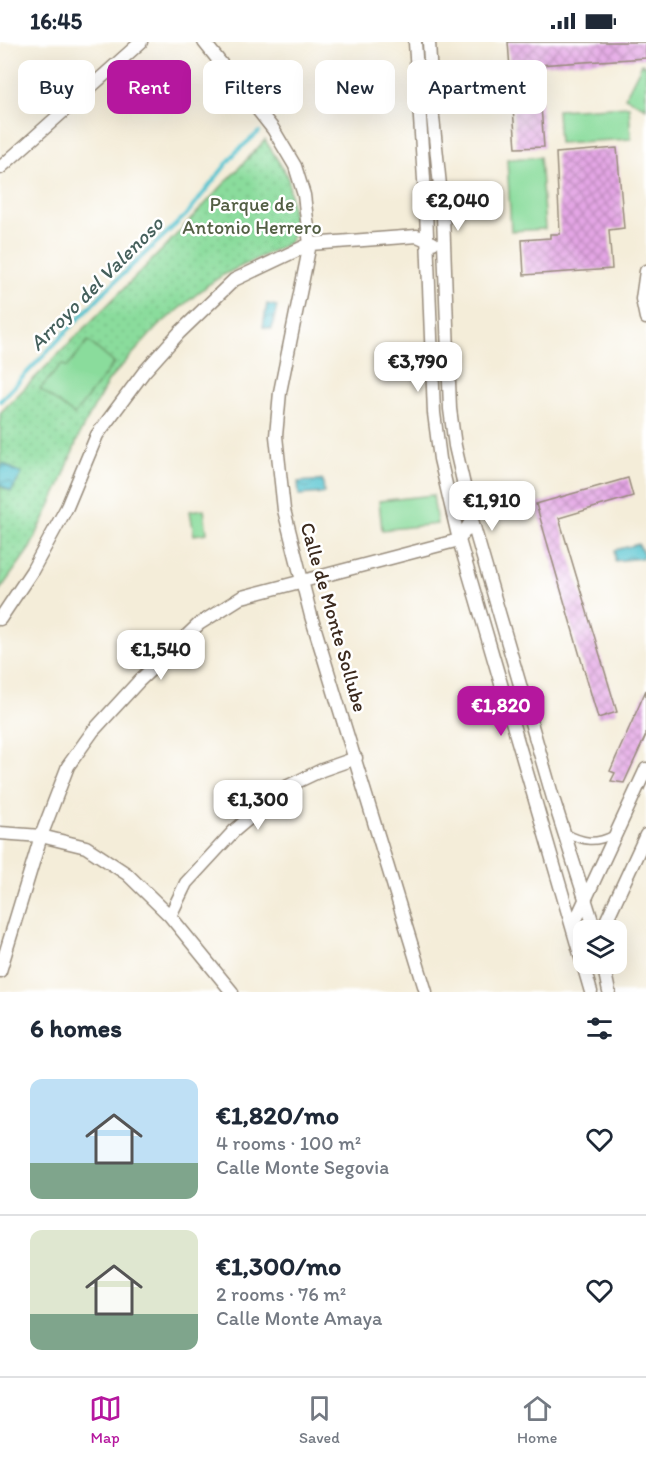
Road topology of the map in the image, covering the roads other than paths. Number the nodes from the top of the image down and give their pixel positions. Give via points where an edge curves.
1 (141, 42) edge
2 (204, 42) edge
3 (415, 42) edge
4 (429, 42) edge
5 (0, 168) edge
6 (443, 215) junction
7 (424, 235) junction
8 (310, 244) junction
9 (444, 250) junction
10 (646, 270) edge
11 (646, 318) edge
12 (472, 520) junction
13 (459, 540) junction
14 (482, 552) junction
15 (302, 580) junction
16 (0, 620) edge
17 (356, 758) junction
18 (646, 768) edge
19 (566, 832) junction
20 (0, 833) edge
21 (616, 834) junction
22 (646, 835) edge
23 (41, 836) junction
24 (586, 897) junction
25 (170, 916) junction
26 (580, 920) edge
27 (592, 920) edge
28 (607, 920) edge
29 (573, 921) edge
30 (0, 971) edge
31 (587, 974) edge
32 (605, 974) edge
33 (232, 992) edge
34 (426, 992) edge
35 (591, 992) edge
36 (609, 992) edge

1 - 5 street
2 - 8 street, Calle de Monte Sollube via 273,129 295,166 304,195
3 - 7 street
4 - 6 street
6 - 7 street
6 - 9 street
7 - 8 street
7 - 9 street
7 - 13 street via 434,413
8 - 15 street, Calle de Monte Sollube via 280,392 276,436 284,510
8 - 16 street via 234,280 144,372 97,435 67,507
9 - 12 street via 450,410
10 - 11 street via 642,299
12 - 13 street
12 - 14 street
13 - 14 street
13 - 15 street
13 - 29 street
14 - 19 street
15 - 17 street, Calle de Monte Sollube
15 - 23 street via 242,597 199,624 139,681 93,731 68,766
17 - 25 street via 286,787 234,831 186,883
17 - 34 street, Calle de Monte Sollube
18 - 21 street
19 - 21 lane via 589,842
19 - 24 street
20 - 23 street
21 - 24 street
22 - 28 street
23 - 25 street via 86,847 127,874
23 - 30 street
24 - 26 street
24 - 27 street
25 - 33 street
31 - 35 street
32 - 36 street

